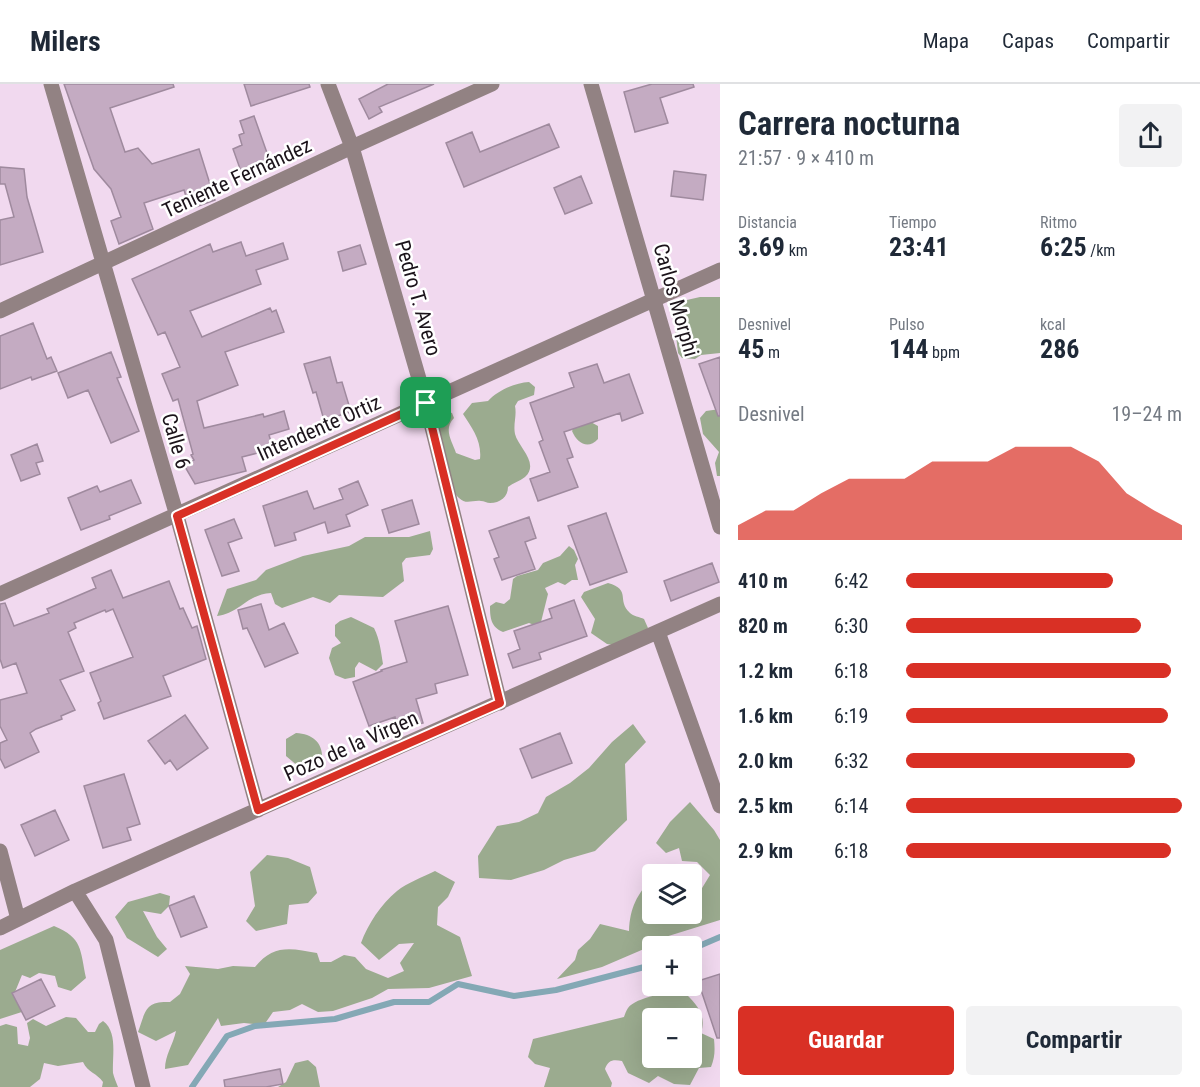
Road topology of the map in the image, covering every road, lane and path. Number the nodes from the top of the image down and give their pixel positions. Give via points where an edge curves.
1 (51, 84) edge
2 (328, 84) edge
3 (492, 84) edge
4 (591, 84) edge
5 (352, 147) junction
6 (103, 264) junction
7 (720, 270) edge
8 (654, 300) junction
9 (0, 311) edge
10 (426, 403) junction
11 (177, 516) junction
12 (720, 527) edge
13 (0, 594) edge
14 (720, 604) edge
15 (658, 632) junction
16 (500, 703) junction
17 (720, 806) edge
18 (258, 810) junction
19 (0, 851) edge
20 (75, 891) junction
21 (18, 919) junction
22 (0, 928) edge
23 (143, 1087) edge

1 - 6 street, Calle 6
2 - 5 street, Pedro T. Avero
3 - 5 street, Teniente Fernández
4 - 8 street, Carlos Morphi
5 - 6 street, Teniente Fernández
5 - 10 street, Pedro T. Avero
6 - 9 street, Teniente Fernández
6 - 11 street, Calle 6
7 - 8 street, Intendente Ortiz
8 - 10 street, Intendente Ortiz
8 - 12 street, Carlos Morphi
10 - 11 street, Intendente Ortiz
10 - 16 street, Pedro T. Avero
11 - 13 street, Intendente Ortiz
11 - 18 street, Calle 6
14 - 15 street, Pozo de la Virgen
15 - 16 street, Pozo de la Virgen
15 - 17 street
16 - 18 street, Pozo de la Virgen
18 - 20 street, Pozo de la Virgen
19 - 21 street
20 - 21 street, Pozo de la Virgen
20 - 23 street via 106,940
21 - 22 street, Pozo de la Virgen

